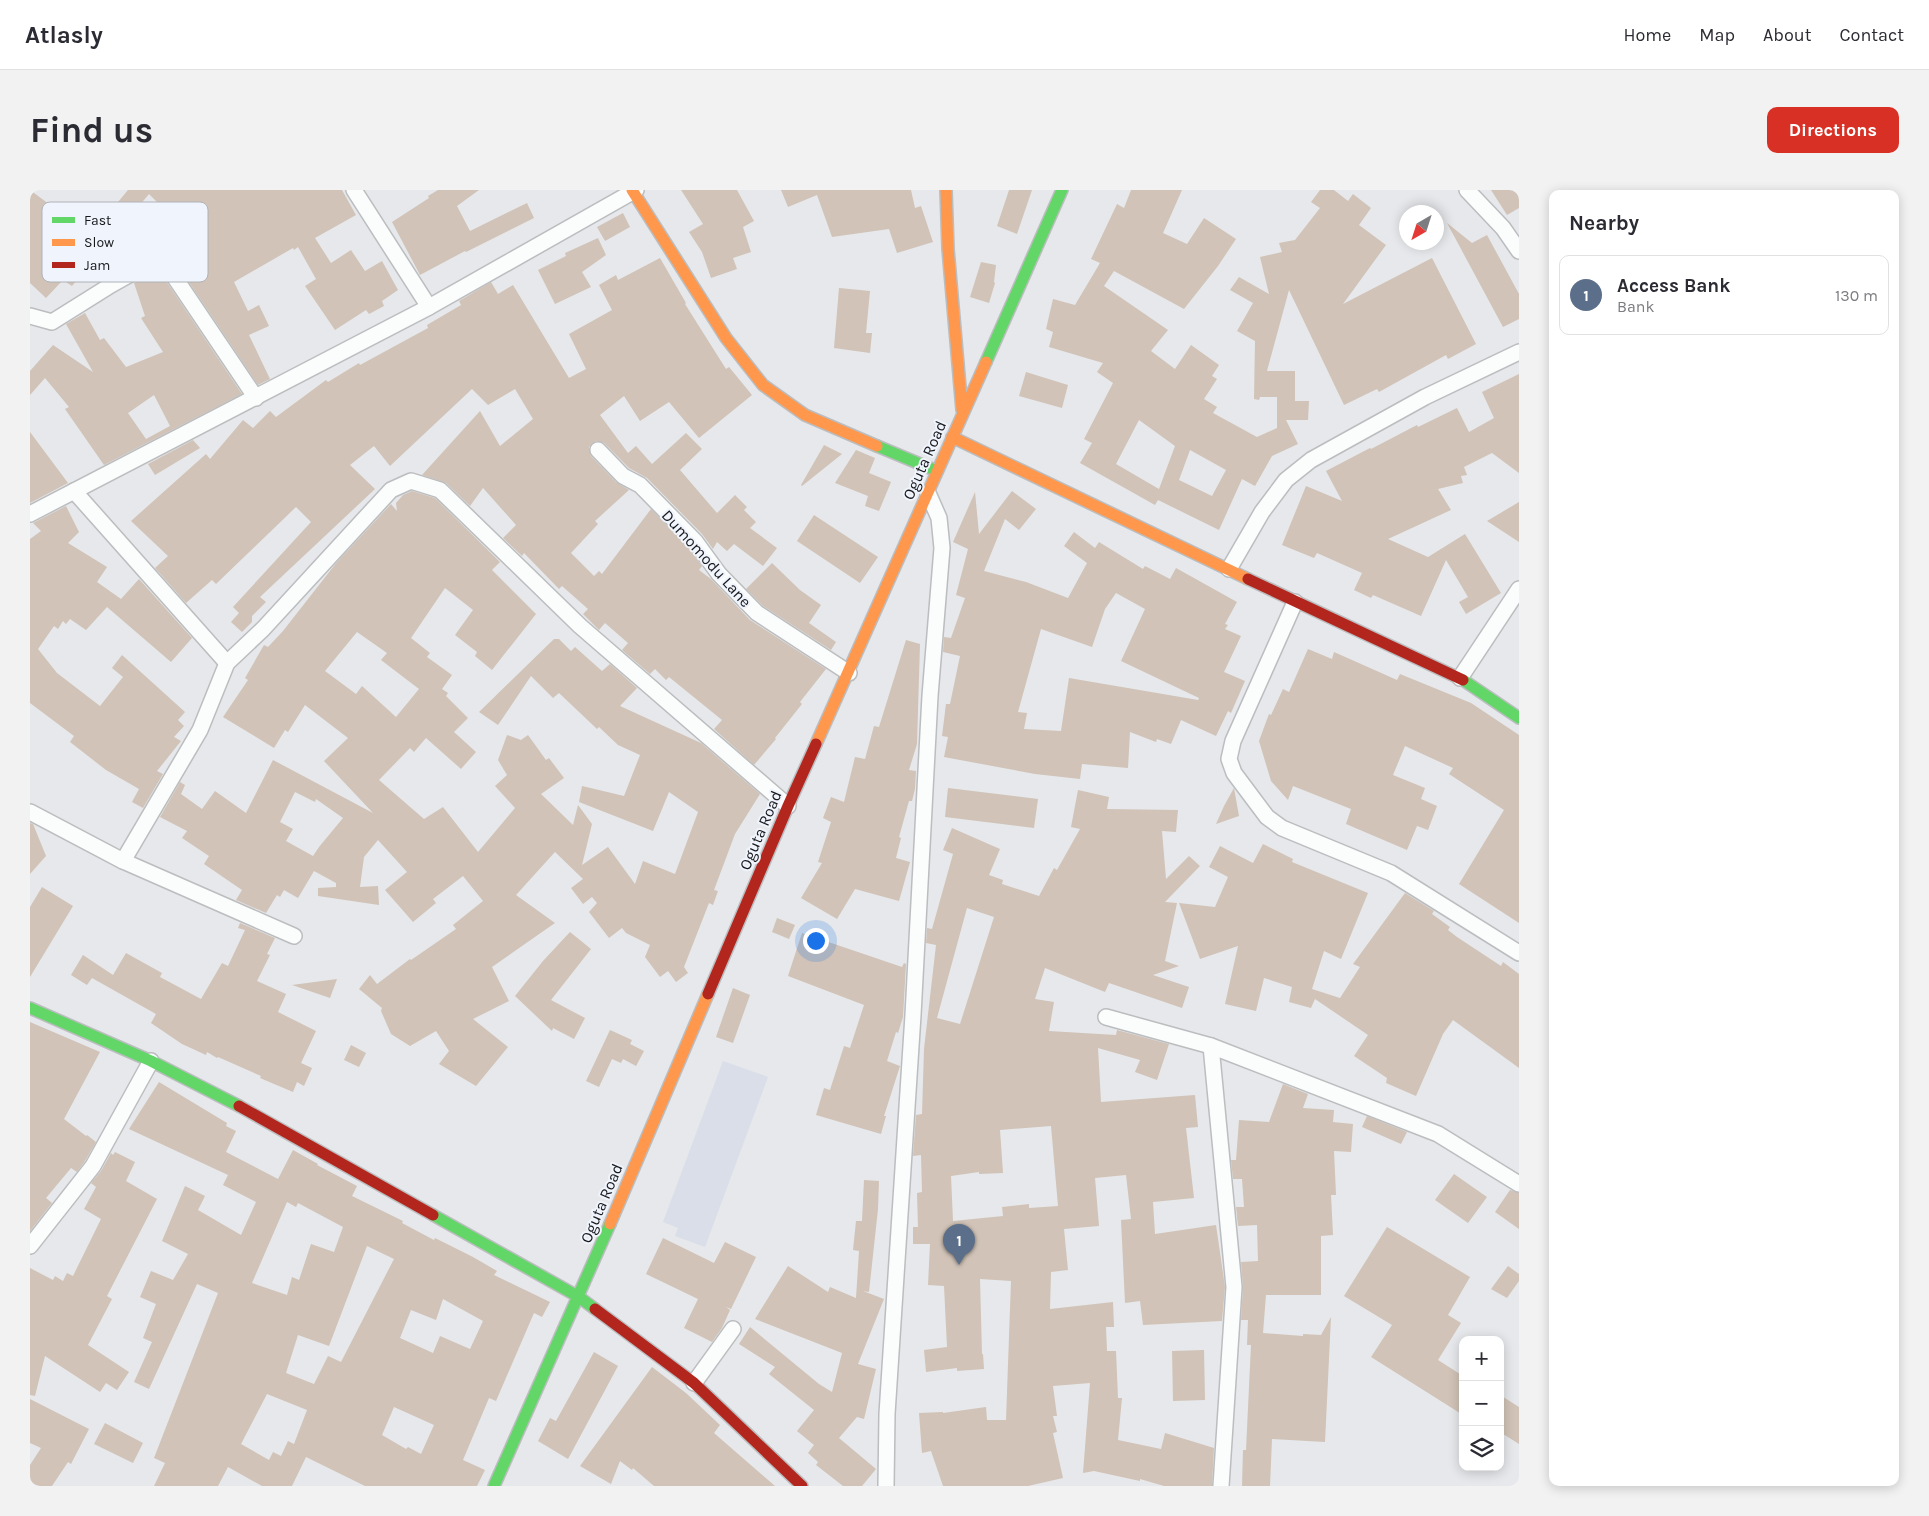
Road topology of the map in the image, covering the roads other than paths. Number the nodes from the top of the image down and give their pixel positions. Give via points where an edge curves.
1 (354, 190) edge
2 (633, 190) edge
3 (946, 190) edge
4 (1062, 190) edge
5 (1466, 190) edge
6 (1519, 251) edge
7 (116, 282) edge
8 (179, 282) edge
9 (429, 307) junction
10 (30, 316) edge
11 (1519, 352) edge
12 (256, 398) junction
13 (963, 413) junction
14 (952, 437) junction
15 (598, 450) dead end
16 (937, 471) junction
17 (74, 491) junction
18 (928, 493) junction
19 (30, 514) edge
20 (1229, 569) junction
21 (1519, 589) edge
22 (1295, 602) junction
23 (227, 663) junction
24 (849, 673) junction
25 (1460, 678) junction
26 (1519, 718) edge
27 (788, 806) junction
28 (30, 812) edge
29 (123, 861) junction
30 (294, 936) dead end
31 (1519, 954) edge
32 (30, 1008) edge
33 (1106, 1017) dead end
34 (1211, 1046) junction
35 (150, 1062) junction
36 (1519, 1184) edge
37 (30, 1246) edge
38 (579, 1297) junction
39 (733, 1329) dead end
40 (694, 1384) junction
41 (494, 1486) edge
42 (802, 1486) edge
43 (886, 1486) edge
44 (1221, 1486) edge

1 - 9 street
2 - 9 street
2 - 16 street via 726,338 763,385 805,415
3 - 13 street
4 - 13 street, Oguta Road
5 - 6 street via 1503,228
7 - 10 street via 52,322
8 - 12 street
9 - 12 street
11 - 20 street via 1425,397 1311,460 1286,480 1262,512
12 - 17 street
13 - 14 street, Oguta Road
14 - 16 street, Oguta Road
14 - 20 street
15 - 24 street, Dumomodu Lane via 623,476 640,485 695,541 719,574 757,613
16 - 18 street, Oguta Road
17 - 19 street
17 - 23 street
18 - 24 street, Oguta Road
18 - 43 street via 939,518 942,548 930,696 887,1414
20 - 22 street
21 - 25 street
22 - 25 street
22 - 31 street via 1233,741 1229,759 1234,772 1267,817 1282,828 1391,873
23 - 27 street via 263,629 390,490 411,482 440,490 580,626
23 - 29 street via 200,730
24 - 27 street, Oguta Road
25 - 26 street
27 - 38 street, Oguta Road
28 - 29 street
29 - 30 street
32 - 35 street
33 - 34 street
34 - 36 street via 1438,1134
34 - 44 street via 1234,1288
35 - 37 street via 93,1166
35 - 38 street via 256,1115
38 - 40 street
38 - 41 street, Oguta Road
39 - 40 street
40 - 42 street

